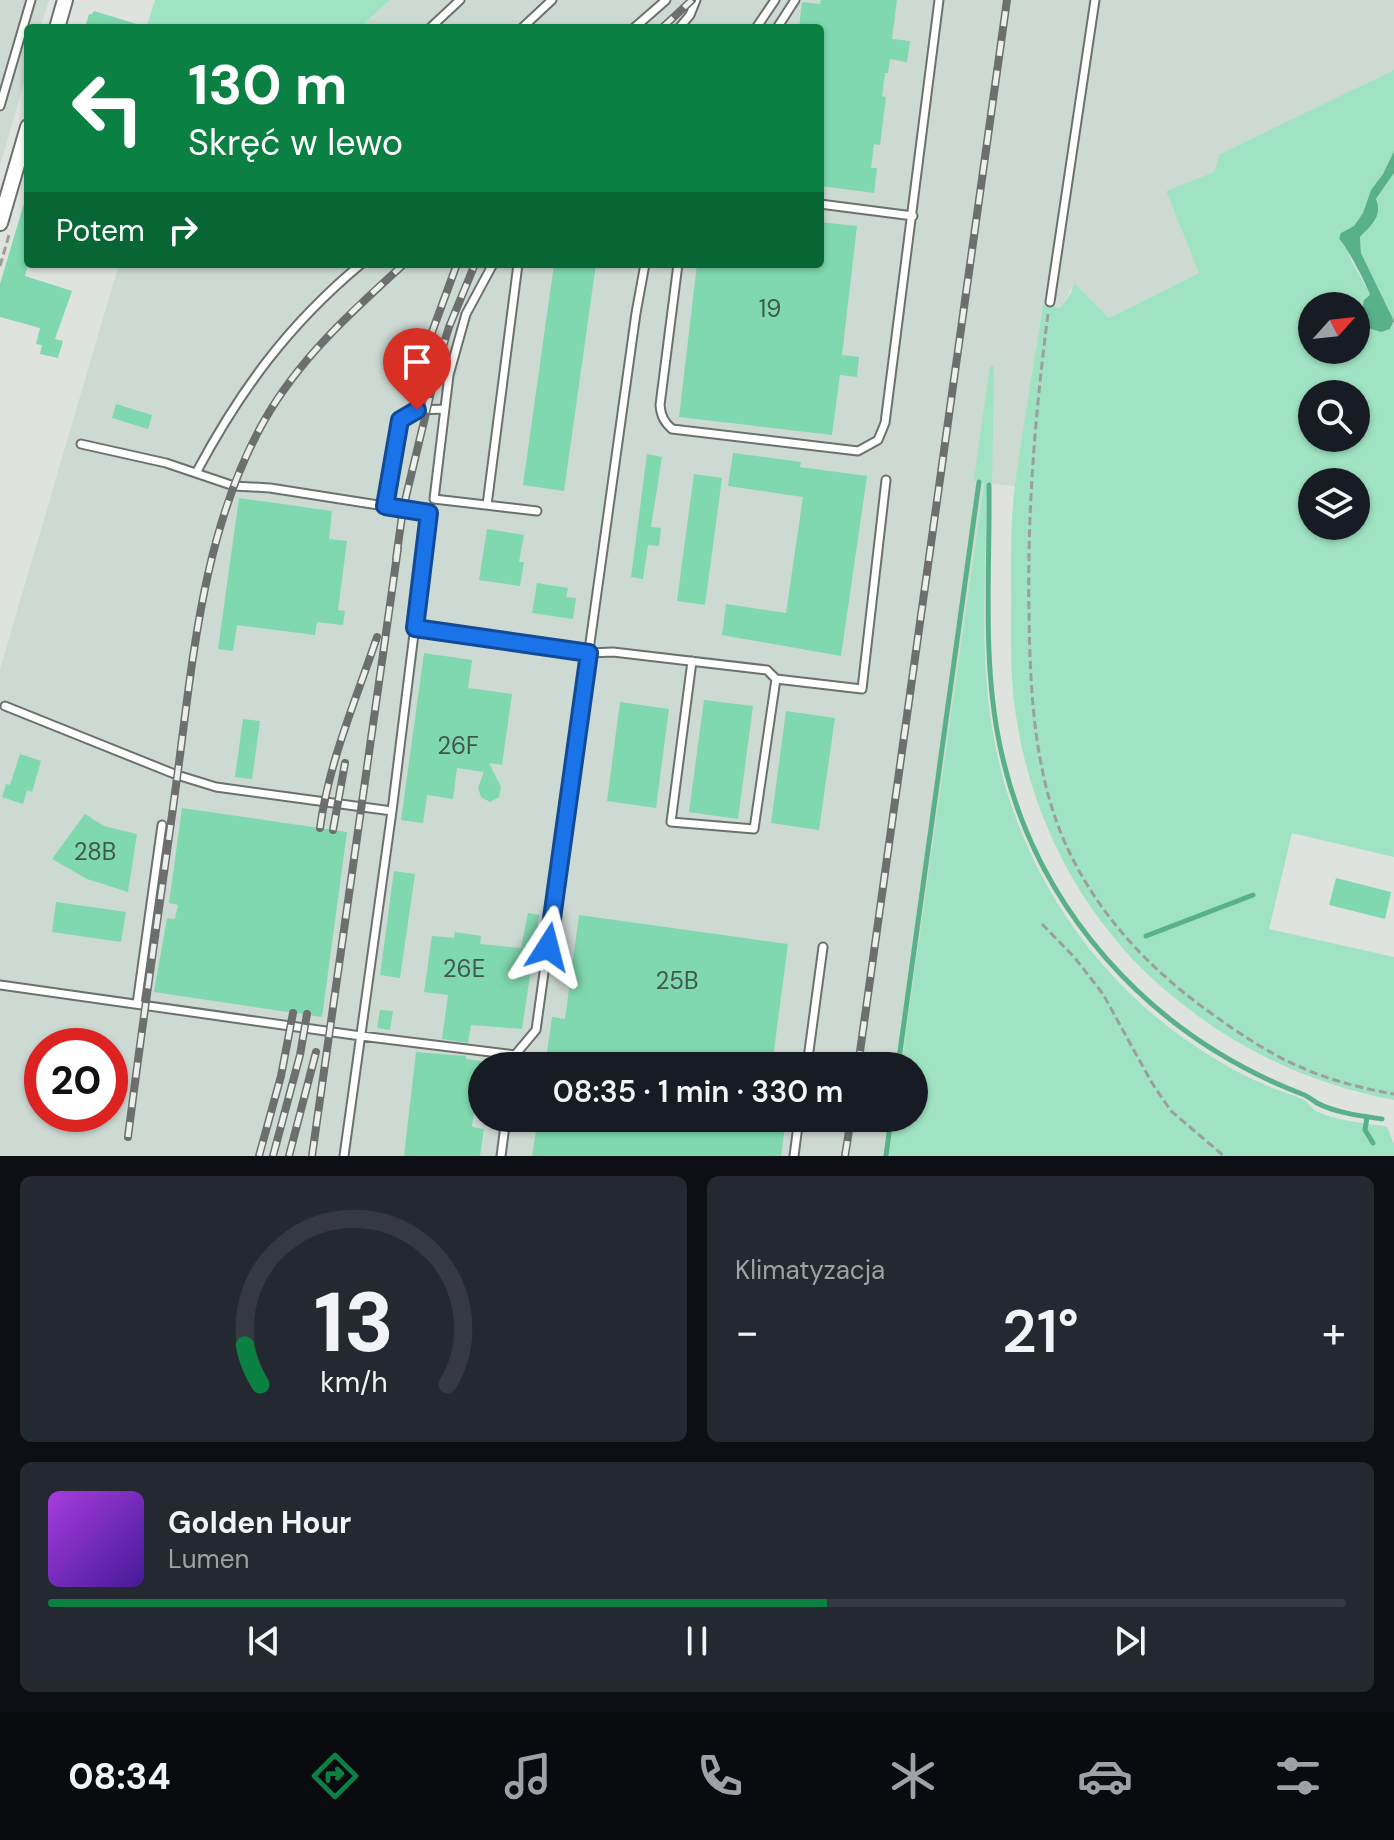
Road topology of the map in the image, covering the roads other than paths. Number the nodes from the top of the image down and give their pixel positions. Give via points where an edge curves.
1 (31, 0) edge
2 (65, 0) edge
3 (460, 0) edge
4 (552, 0) edge
5 (666, 0) edge
6 (696, 0) edge
7 (775, 0) edge
8 (795, 0) edge
9 (939, 0) edge
10 (1095, 0) edge
11 (58, 24) edge
12 (434, 24) edge
13 (526, 24) edge
14 (639, 24) edge
15 (682, 24) edge
16 (759, 24) edge
17 (780, 24) edge
18 (0, 106) edge
19 (24, 141) edge
20 (824, 205) edge
21 (913, 216) junction
22 (0, 223) edge
23 (356, 268) edge
24 (491, 268) edge
25 (517, 268) edge
26 (644, 268) edge
27 (677, 268) edge
28 (1050, 302) road end
29 (445, 409) junction
30 (81, 444) dead end
31 (196, 473) junction
32 (886, 480) dead end
33 (487, 505) junction
34 (385, 506) junction
35 (537, 511) dead end
36 (415, 628) junction
37 (589, 653) junction
38 (692, 661) junction
39 (776, 679) junction
40 (5, 706) dead end
41 (392, 811) junction
42 (162, 825) dead end
43 (823, 947) dead end
44 (0, 985) edge
45 (137, 1004) junction
46 (361, 1036) junction
47 (491, 1052) edge
48 (518, 1052) edge
49 (809, 1052) edge
50 (504, 1132) edge
51 (797, 1132) edge
52 (344, 1156) edge
53 (501, 1156) edge
54 (794, 1156) edge

1 - 18 lane
2 - 11 street
3 - 12 lane
4 - 13 lane
5 - 14 lane
6 - 15 lane
7 - 16 lane
8 - 17 lane
9 - 21 lane
10 - 28 lane
19 - 22 street
20 - 21 lane
21 - 27 lane via 885,423 878,440 858,451 672,429 665,423 660,405
23 - 31 lane via 320,298 262,364
24 - 29 lane via 466,314
25 - 33 lane
26 - 37 lane
29 - 33 lane via 434,499
29 - 34 lane via 417,410 400,420
30 - 31 lane
31 - 34 lane via 234,486
32 - 39 lane via 862,689
33 - 35 lane
34 - 36 lane via 429,513
36 - 37 lane
36 - 41 lane
37 - 38 lane
37 - 48 lane via 536,1030
38 - 39 lane via 767,670
38 - 39 lane via 671,822 754,829
40 - 41 lane via 216,787
41 - 46 lane
42 - 45 lane
43 - 49 lane
44 - 45 lane
45 - 46 lane
46 - 47 lane
46 - 52 lane
50 - 53 lane
51 - 54 lane

